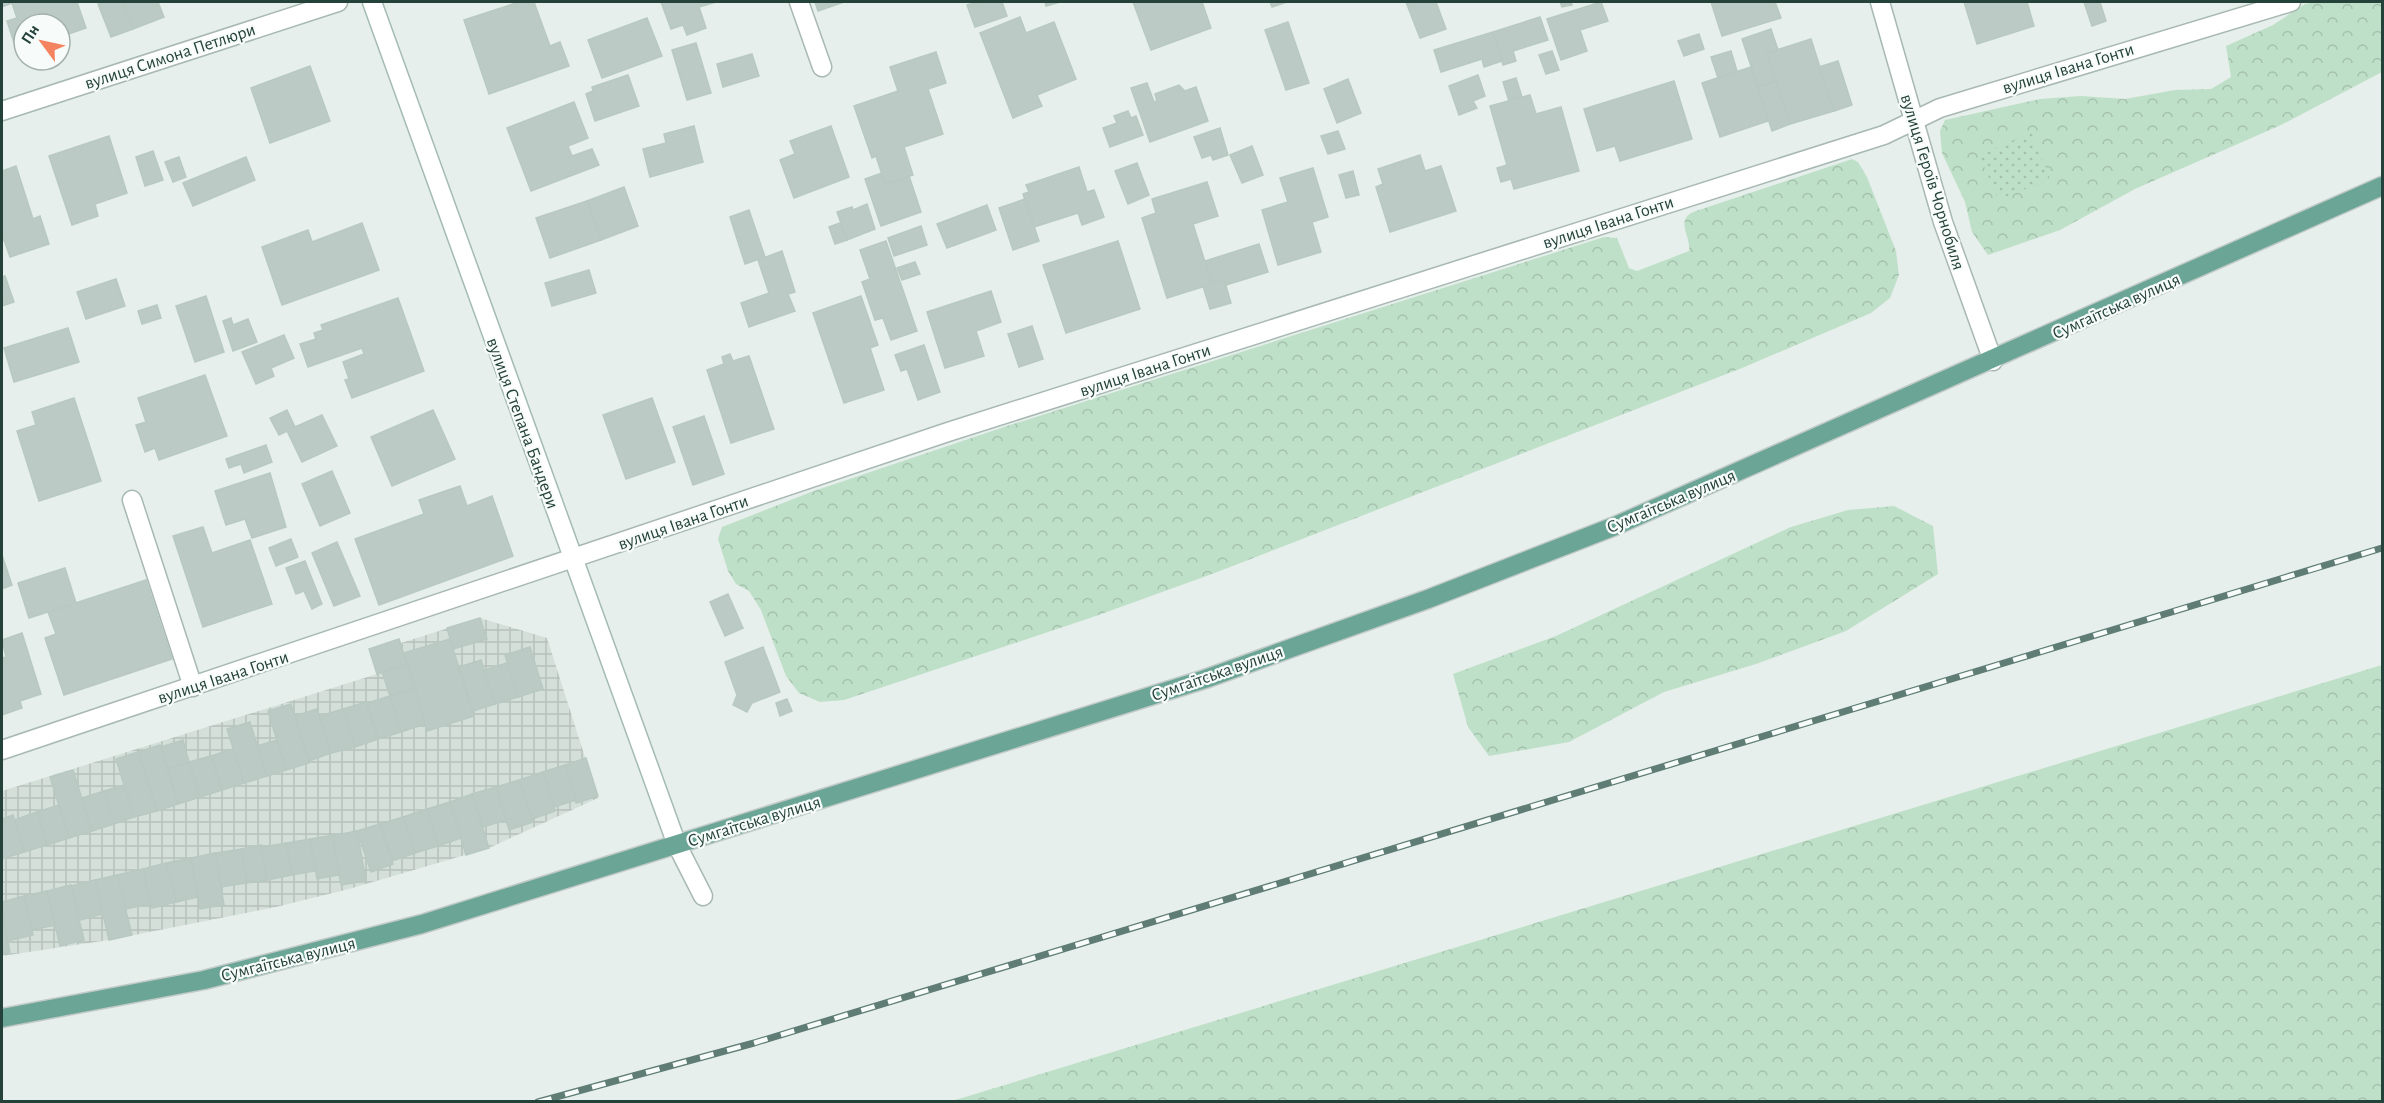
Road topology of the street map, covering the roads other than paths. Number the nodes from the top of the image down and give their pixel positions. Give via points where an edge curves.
1 (338, 2) edge
2 (372, 2) edge
3 (799, 2) edge
4 (1880, 2) edge
5 (2291, 2) edge
6 (822, 67) dead end
7 (2, 111) edge
8 (1914, 120) junction
9 (2382, 186) edge
10 (1993, 361) junction
11 (132, 500) dead end
12 (573, 560) junction
13 (193, 687) junction
14 (2, 750) edge
15 (678, 844) junction
16 (703, 896) dead end
17 (2, 1018) edge

1 - 7 street, вулиця Симона Петлюри
2 - 12 street, вулиця Степана Бандери
3 - 6 street
4 - 8 street, вулиця Героїв Чорнобиля
5 - 8 street, вулиця Івана Гонти via 2004,87
8 - 10 street, вулиця Героїв Чорнобиля via 1949,241
8 - 12 street, вулиця Івана Гонти via 1884,135 948,432
9 - 10 main road, Сумгаїтська вулиця
10 - 15 main road, Сумгаїтська вулиця via 1615,526 1428,599 1205,679
11 - 13 street
12 - 13 street, вулиця Івана Гонти
12 - 15 street, вулиця Степана Бандери
13 - 14 street, вулиця Івана Гонти
15 - 16 street, вулиця Степана Бандери
15 - 17 main road, Сумгаїтська вулиця via 422,924 289,960 123,998

